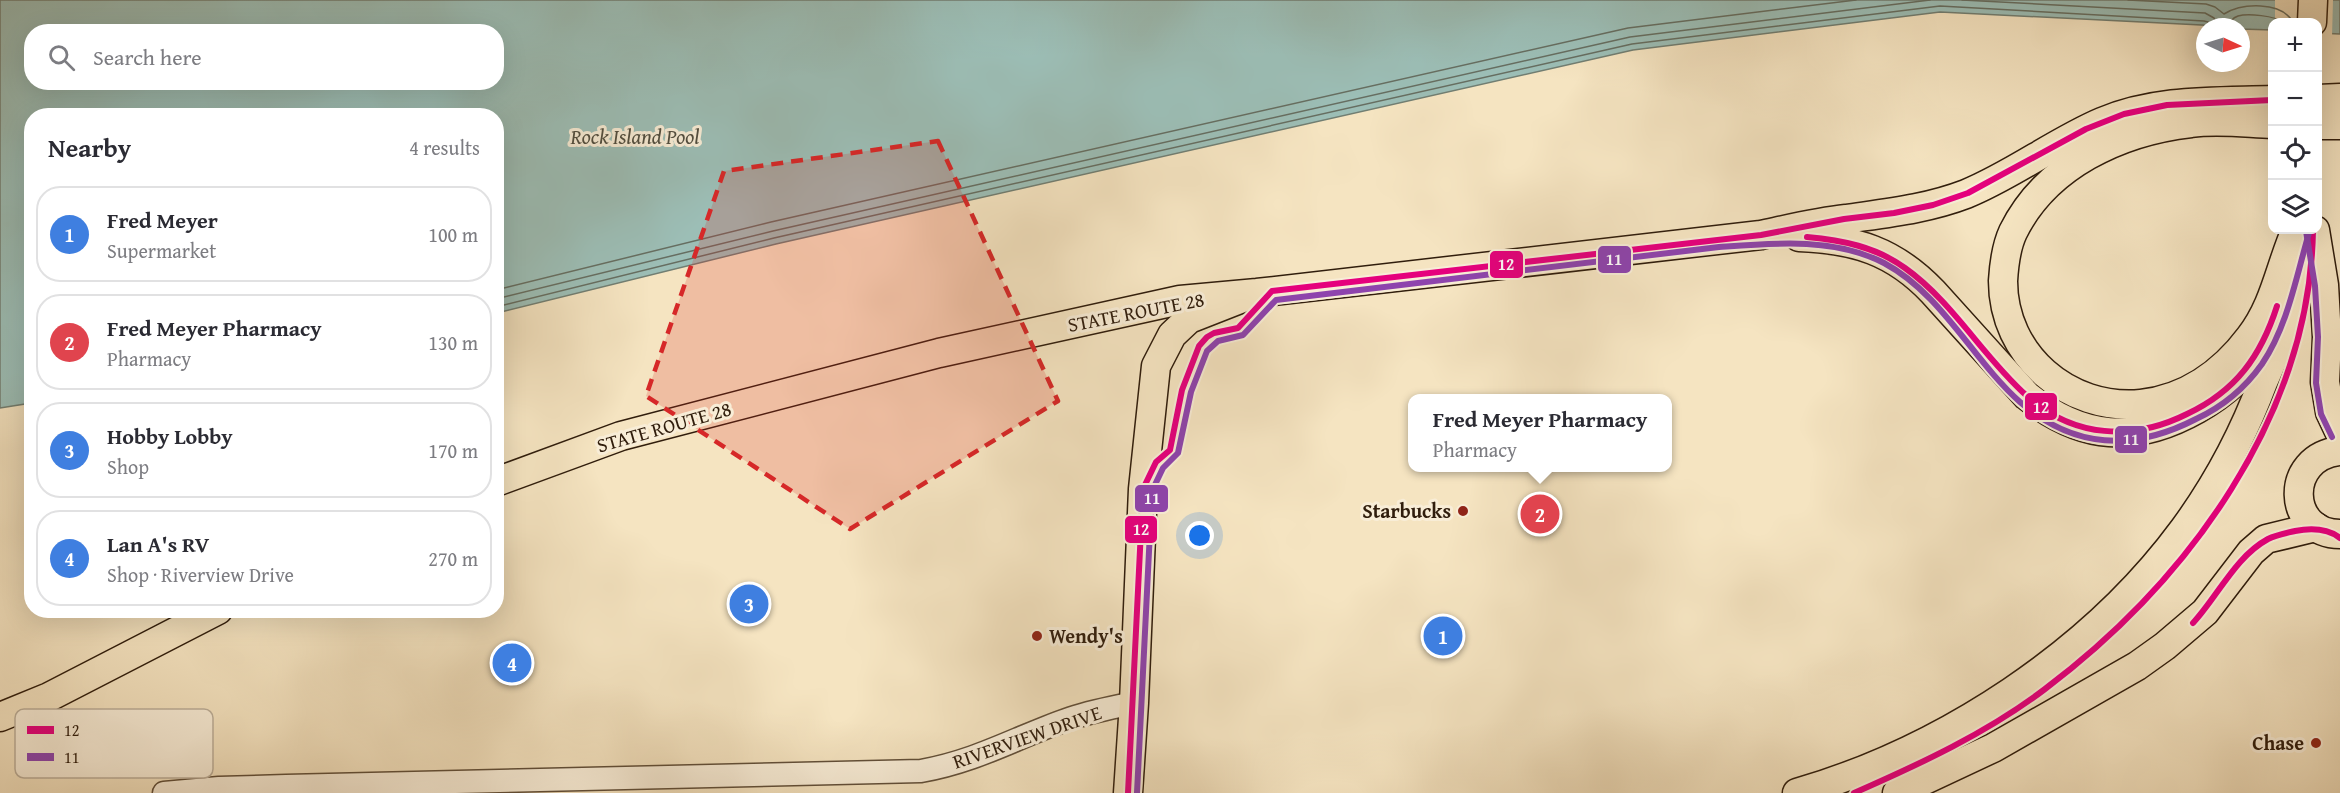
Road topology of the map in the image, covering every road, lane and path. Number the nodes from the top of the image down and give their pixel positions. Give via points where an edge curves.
1 (2313, 0) edge
2 (2312, 18) edge
3 (2340, 98) edge
4 (2322, 99) edge
5 (2268, 100) edge
6 (2268, 124) edge
7 (2322, 125) edge
8 (2340, 125) edge
9 (2297, 234) edge
10 (2299, 234) edge
11 (2300, 234) edge
12 (2314, 234) edge
13 (2315, 234) edge
14 (1761, 235) junction
15 (1257, 293) junction
16 (2327, 337) junction
17 (2340, 385) edge
18 (2340, 433) edge
19 (2340, 451) edge
20 (504, 479) edge
21 (2333, 534) edge
22 (202, 618) edge
23 (1134, 703) junction
24 (20, 709) edge
25 (15, 711) edge
26 (2010, 714) junction
27 (0, 717) edge
28 (164, 793) edge
29 (1128, 793) edge
30 (1797, 793) edge
31 (1854, 793) edge
32 (1897, 793) edge

1 - 2 main road
3 - 4 main road
5 - 14 main road, STATE ROUTE 28 via 2167,105 2124,114 2086,129 1968,194 1894,213
6 - 9 main road via 2193,122 2150,130 2097,149 2049,182 2020,219 2006,251 2003,289 2011,325 2036,367 2072,392 2117,404 2172,397 2220,369 2252,336 2272,301 2288,249
7 - 8 main road
10 - 14 main road via 2272,325 2238,381 2203,406 2164,425 2129,433 2068,423 2034,402 2015,386 1921,279 1888,255 1837,240
11 - 26 main road via 2298,267 2275,354 2245,426 2211,490 2177,538 2130,592 2065,651
12 - 26 main road via 2303,330 2262,434 2226,500 2184,558 2114,634
13 - 16 main road via 2324,285
14 - 15 main road, STATE ROUTE 28
15 - 20 main road, STATE ROUTE 28 via 1180,300 939,353 621,436
15 - 23 main road via 1189,319 1172,335 1156,366 1143,489
16 - 17 main road
16 - 18 main road via 2325,382 2330,412
19 - 21 main road via 2311,462 2298,488 2299,503 2306,517
21 - 26 main road via 2266,539 2245,559 2205,612 2137,666
22 - 24 main road
23 - 28 street, RIVERVIEW DRIVE via 1067,719 986,754 921,771 286,786
23 - 29 main road
25 - 27 main road
26 - 30 main road via 1932,739 1856,774
26 - 31 main road via 1922,765
26 - 32 main road via 1957,766

